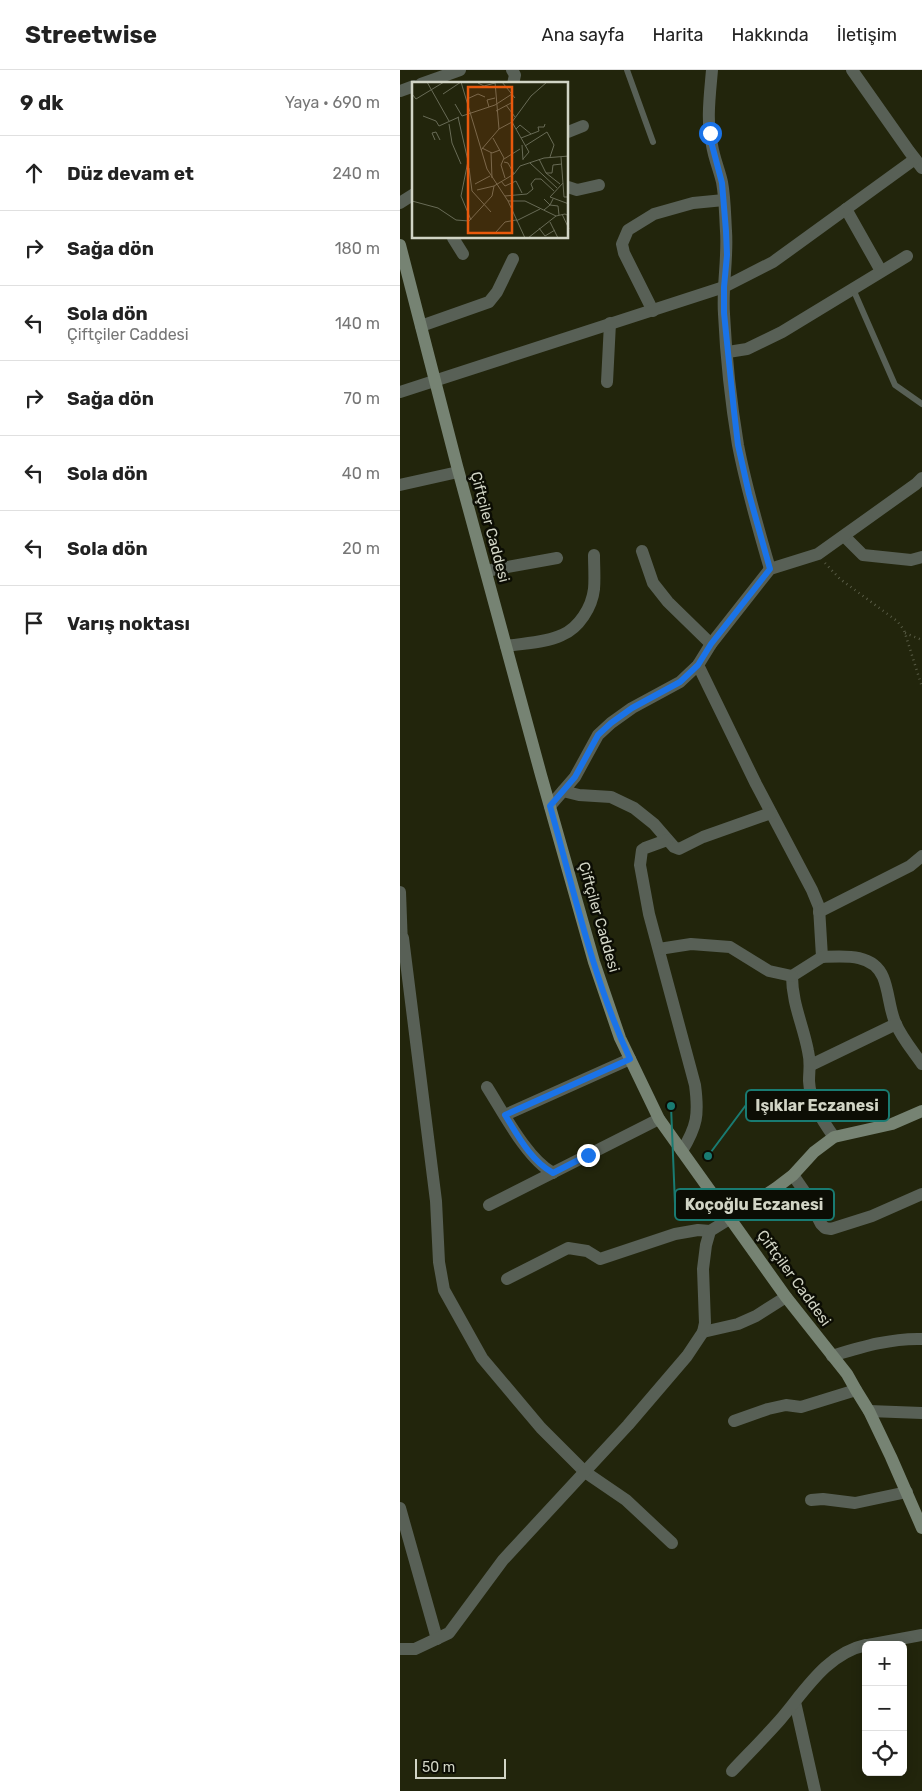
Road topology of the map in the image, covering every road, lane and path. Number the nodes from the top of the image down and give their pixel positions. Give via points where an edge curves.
1 (460, 70) edge
2 (512, 70) edge
3 (627, 70) edge
4 (712, 70) edge
5 (852, 70) edge
6 (427, 82) edge
7 (513, 82) edge
8 (412, 87) edge
9 (400, 91) edge
10 (583, 126) dead end
11 (569, 132) edge
12 (653, 142) dead end
13 (919, 163) edge
14 (599, 184) dead end
15 (569, 187) edge
16 (412, 195) edge
17 (724, 200) junction
18 (400, 203) edge
19 (846, 209) junction
20 (454, 239) edge
21 (400, 245) edge
22 (463, 254) dead end
23 (907, 256) dead end
24 (513, 259) dead end
25 (881, 271) junction
26 (724, 287) junction
27 (853, 289) junction
28 (653, 311) junction
29 (610, 323) junction
30 (421, 326) junction
31 (728, 352) junction
32 (435, 381) junction
33 (607, 382) dead end
34 (400, 392) edge
35 (922, 404) edge
36 (458, 472) junction
37 (400, 485) edge
38 (920, 485) edge
39 (844, 536) junction
40 (642, 551) dead end
41 (818, 554) junction
42 (594, 555) dead end
43 (922, 556) edge
44 (557, 558) dead end
45 (770, 569) junction
46 (486, 572) junction
47 (905, 633) junction
48 (922, 640) edge
49 (711, 644) junction
50 (506, 646) junction
51 (698, 665) junction
52 (922, 687) edge
53 (563, 791) junction
54 (550, 806) junction
55 (771, 813) junction
56 (667, 840) junction
57 (922, 856) edge
58 (400, 892) edge
59 (819, 912) junction
60 (402, 938) junction
61 (659, 949) junction
62 (822, 957) junction
63 (400, 964) edge
64 (792, 976) junction
65 (896, 1024) junction
66 (630, 1059) junction
67 (922, 1064) edge
68 (811, 1065) junction
69 (488, 1087) dead end
70 (921, 1113) edge
71 (505, 1115) junction
72 (659, 1119) junction
73 (834, 1137) junction
74 (682, 1152) junction
75 (553, 1173) junction
76 (793, 1175) junction
77 (922, 1194) edge
78 (489, 1206) dead end
79 (731, 1218) junction
80 (710, 1231) junction
81 (507, 1279) dead end
82 (786, 1298) junction
83 (703, 1332) junction
84 (922, 1339) edge
85 (832, 1356) junction
86 (856, 1390) junction
87 (869, 1410) junction
88 (922, 1413) edge
89 (734, 1421) dead end
90 (585, 1472) junction
91 (907, 1492) junction
92 (811, 1500) dead end
93 (400, 1508) edge
94 (922, 1528) edge
95 (672, 1543) dead end
96 (922, 1635) edge
97 (437, 1639) junction
98 (889, 1641) edge
99 (862, 1647) edge
100 (400, 1649) edge
101 (795, 1702) junction
102 (732, 1771) dead end
103 (815, 1791) edge

1 - 6 street
2 - 7 street
3 - 12 lane
4 - 17 street via 710,133
5 - 13 street
8 - 9 street
10 - 11 street
13 - 19 street
14 - 15 street via 577,190
16 - 18 street
17 - 26 street via 727,255
17 - 28 street via 674,207 654,214 628,230 622,244 624,253
19 - 25 street
19 - 26 street via 773,262
20 - 22 street
21 - 30 street, Çiftçiler Caddesi
23 - 25 street
24 - 30 street via 489,302
25 - 27 street
26 - 28 street
26 - 31 street
27 - 31 street via 782,332 740,351
27 - 35 lane via 895,385
28 - 29 street
29 - 32 street
29 - 33 street
30 - 32 street, Çiftçiler Caddesi
31 - 45 street via 738,445
32 - 34 street
32 - 36 street, Çiftçiler Caddesi
36 - 37 street
36 - 46 street, Çiftçiler Caddesi
38 - 39 street
39 - 41 street
39 - 43 street via 863,555 911,560
40 - 49 street via 653,583
41 - 45 street
41 - 47 path via 840,579 897,621
42 - 50 street via 594,590 588,610 578,623 563,635
44 - 46 street
45 - 49 street
46 - 50 street, Çiftçiler Caddesi
47 - 48 path
47 - 52 path
49 - 51 street
50 - 54 street, Çiftçiler Caddesi
51 - 53 street via 680,682 632,708 598,735 575,777
51 - 55 street
53 - 54 street
53 - 56 street via 611,796 634,808
54 - 66 street, Çiftçiler Caddesi via 594,962
55 - 56 street via 679,849
55 - 59 street via 806,877
56 - 61 street via 642,850 640,865
57 - 59 street via 910,866
58 - 60 street
59 - 62 street
60 - 63 street
60 - 90 street via 436,1201 444,1290 482,1358 541,1428
61 - 64 street via 691,944 730,947 769,971
61 - 74 street via 698,1106 694,1132
62 - 64 street
62 - 65 street via 852,956 873,963 883,977
64 - 68 street via 792,990
65 - 67 street
65 - 68 street
66 - 71 street
66 - 72 street, Çiftçiler Caddesi
68 - 73 street via 809,1081 812,1096
69 - 71 street
70 - 73 street via 892,1124
71 - 75 street via 525,1147
72 - 74 street, Çiftçiler Caddesi
72 - 75 street
73 - 76 street via 814,1152
74 - 79 street, Çiftçiler Caddesi
75 - 78 street
76 - 77 street via 821,1224 831,1229 872,1216
76 - 79 street
79 - 80 street
79 - 82 street, Çiftçiler Caddesi
80 - 81 street via 675,1234 600,1259 587,1251 568,1248
80 - 83 street via 703,1269
82 - 83 street via 747,1320
82 - 85 street, Çiftçiler Caddesi
83 - 90 street via 657,1393
84 - 85 street via 906,1338 863,1346
85 - 86 street, Çiftçiler Caddesi
86 - 87 street, Çiftçiler Caddesi
86 - 89 street via 802,1407 786,1405 768,1409
87 - 88 street
87 - 91 street, Çiftçiler Caddesi
90 - 95 street via 626,1500
90 - 97 street via 504,1560 449,1633
91 - 92 street via 855,1503
91 - 94 street, Çiftçiler Caddesi
93 - 97 street
96 - 98 street
97 - 100 street via 415,1649
99 - 101 street via 826,1665
101 - 102 street
101 - 103 street

